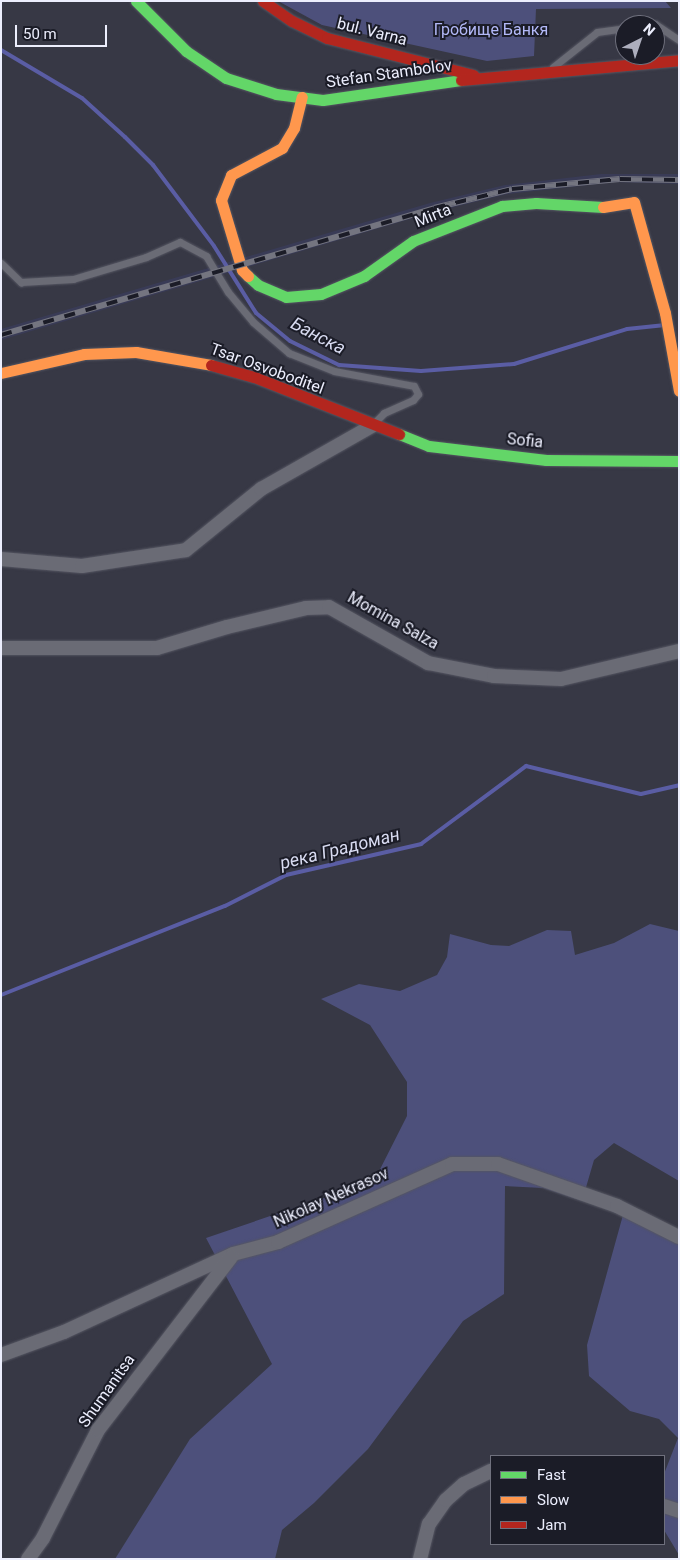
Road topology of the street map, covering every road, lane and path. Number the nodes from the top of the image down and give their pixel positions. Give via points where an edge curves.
1 (136, 1) edge
2 (263, 1) edge
3 (615, 29) edge
4 (665, 31) edge
5 (679, 40) edge
6 (679, 60) edge
7 (549, 70) junction
8 (481, 77) junction
9 (302, 98) junction
10 (1, 262) edge
11 (1, 373) edge
12 (679, 390) edge
13 (372, 426) junction
14 (679, 461) edge
15 (1, 559) edge
16 (1, 648) edge
17 (679, 650) edge
18 (679, 1237) edge
19 (233, 1254) junction
20 (1, 1355) edge
21 (490, 1471) edge
22 (665, 1506) edge
23 (679, 1511) edge
24 (28, 1559) edge
25 (420, 1559) edge

1 - 9 street, Stefan Stambolov via 186,51 226,78 276,94
2 - 8 street, bul. Varna via 292,21 327,38
3 - 7 lane via 597,32
4 - 5 lane
6 - 7 street, Stefan Stambolov
7 - 8 street, Stefan Stambolov
8 - 9 street, Stefan Stambolov via 323,100
9 - 12 street, Mirta via 294,128 282,148 230,175 221,200 242,270 258,284 286,297 321,294 364,276 413,242 502,206 536,202 596,208 634,202 665,313
10 - 13 lane via 21,282 73,279 146,257 180,242 206,256 228,292 253,322 289,353 334,372 414,386 418,394 414,400 384,413
11 - 13 street, Tsar Osvoboditel via 84,354 136,352 193,360 254,377
13 - 14 street, Sofia via 428,446 546,460
13 - 15 street via 261,489 186,550 82,566
16 - 17 street, Momina Salza via 157,648 236,624 306,608 329,607 428,663 494,676 561,679
18 - 19 street, Nikolay Nekrasov via 617,1206 498,1164 452,1164 278,1242
19 - 20 street, Nikolay Nekrasov via 64,1332
19 - 24 street, Shumanitsa via 98,1430 43,1538
21 - 25 street via 464,1484 446,1500 429,1524
22 - 23 street

